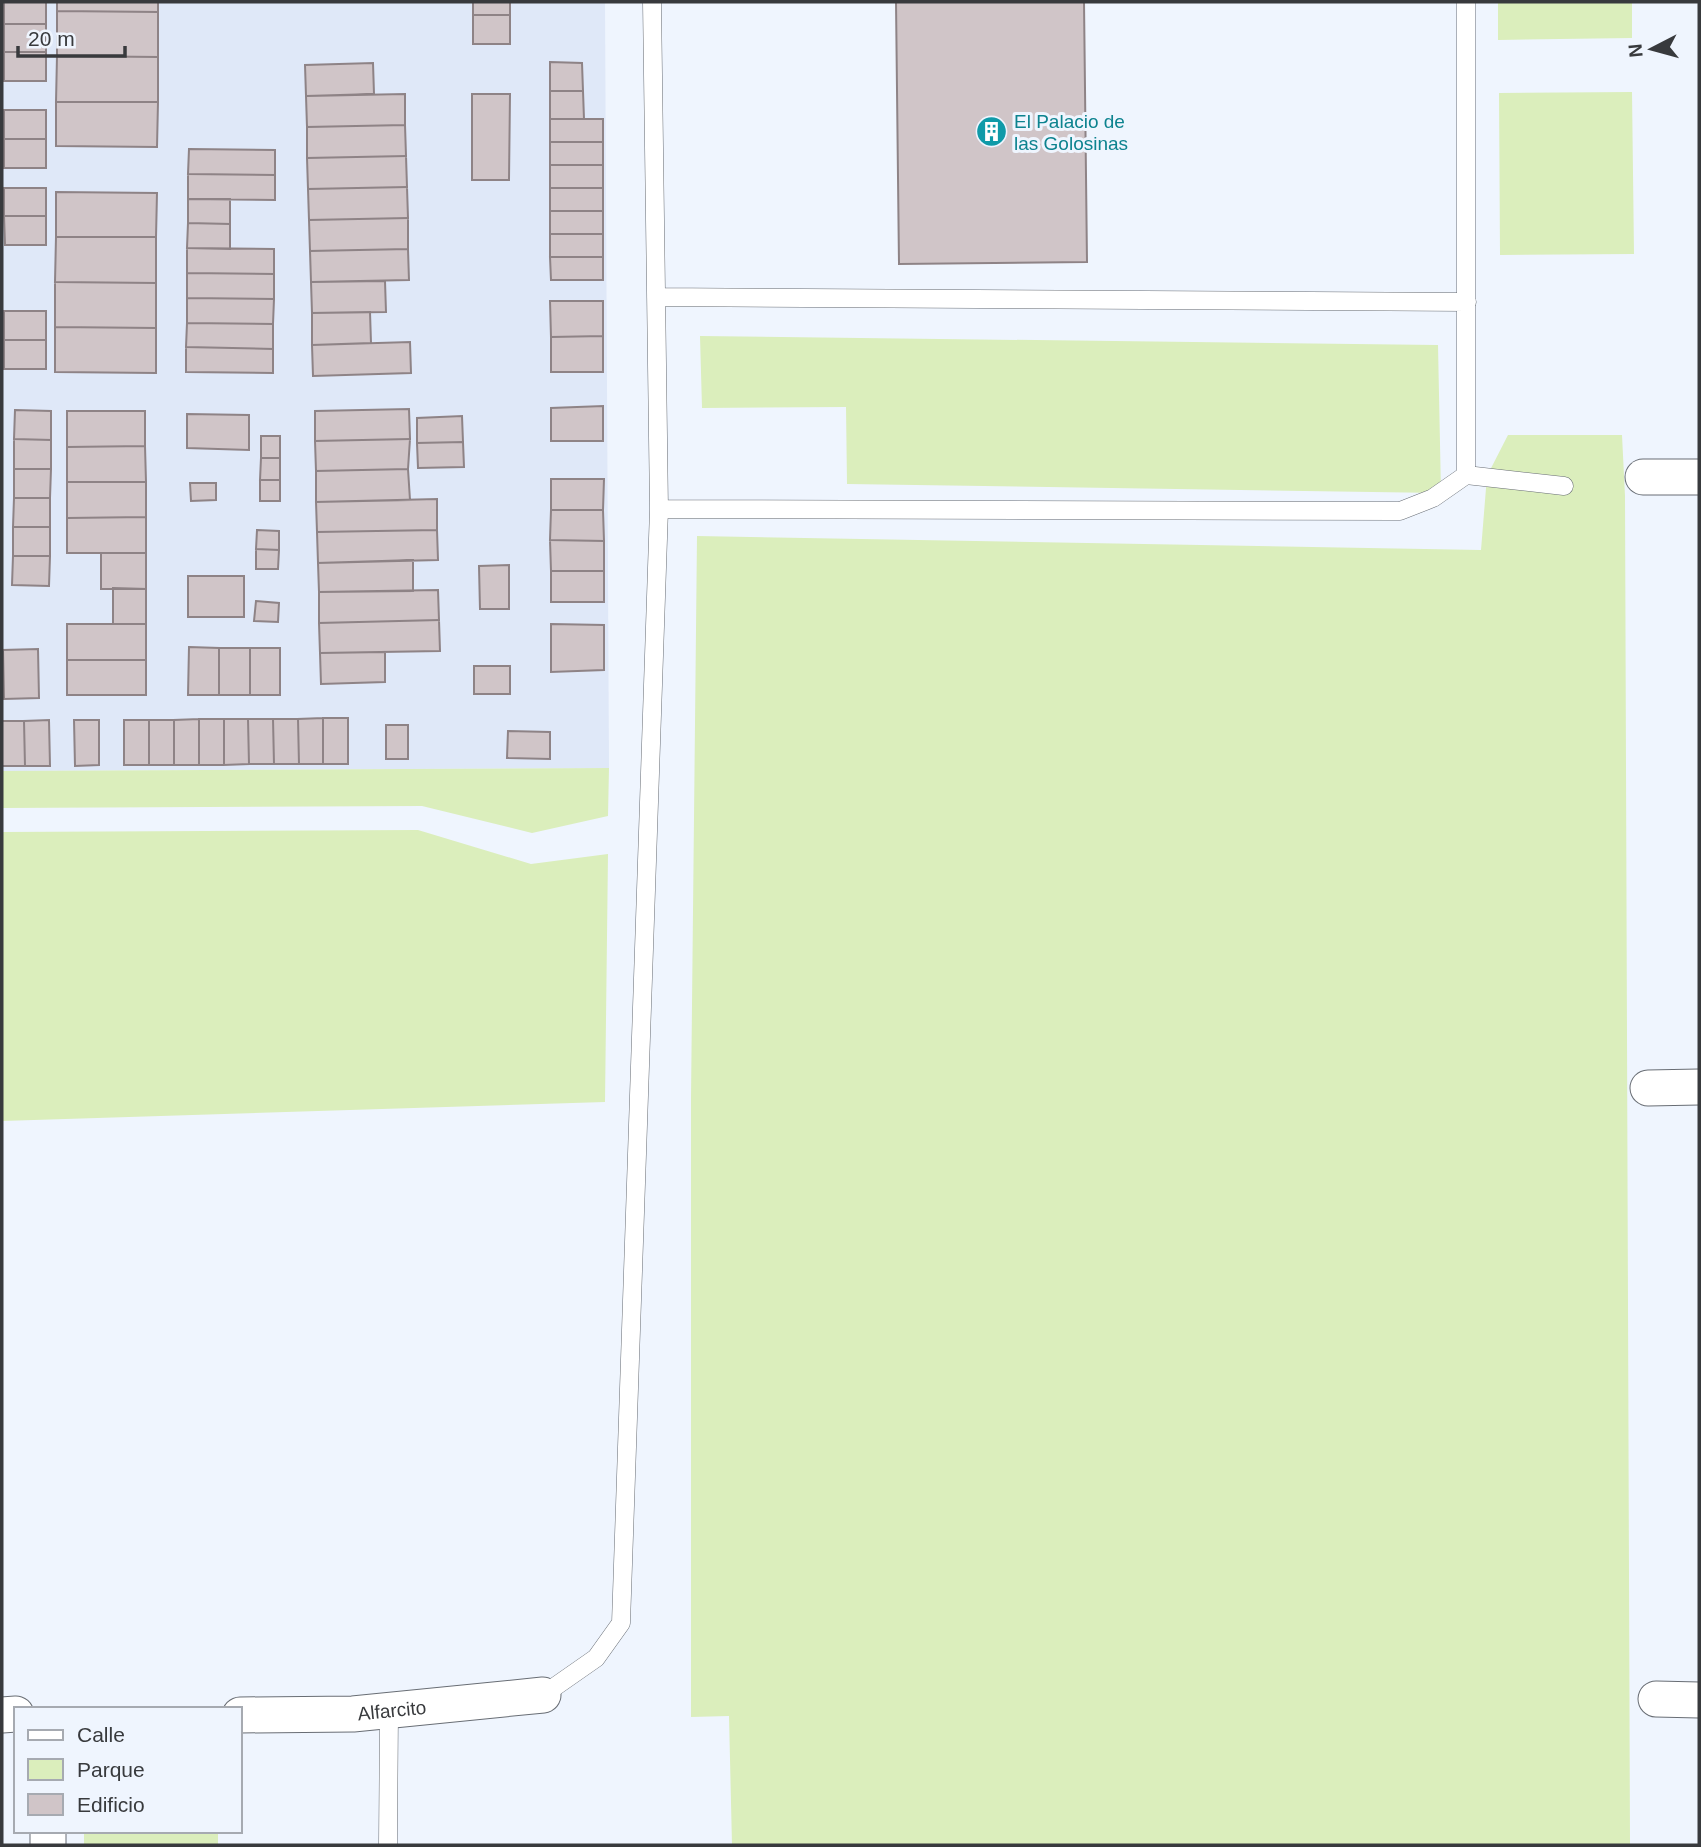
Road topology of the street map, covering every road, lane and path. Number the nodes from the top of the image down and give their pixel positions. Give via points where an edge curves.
1 (652, 2) edge
2 (1466, 2) edge
3 (656, 298) junction
4 (1466, 302) junction
5 (1466, 475) junction
6 (1643, 477) dead end
7 (1699, 477) edge
8 (1564, 486) dead end
9 (659, 509) junction
10 (1699, 1087) edge
11 (1648, 1088) dead end
12 (542, 1695) joint
13 (1656, 1699) dead end
14 (1699, 1700) edge
15 (389, 1711) junction
16 (242, 1715) edge
17 (388, 1845) edge

1 - 3 lane
2 - 4 lane
3 - 4 lane
3 - 9 lane
4 - 5 lane
5 - 8 lane
5 - 9 lane via 1433,498 1400,511
6 - 7 street
9 - 12 lane via 621,1623 596,1658
10 - 11 street
12 - 15 street, Alfarcito
13 - 14 street
15 - 16 street, Alfarcito
15 - 17 lane

